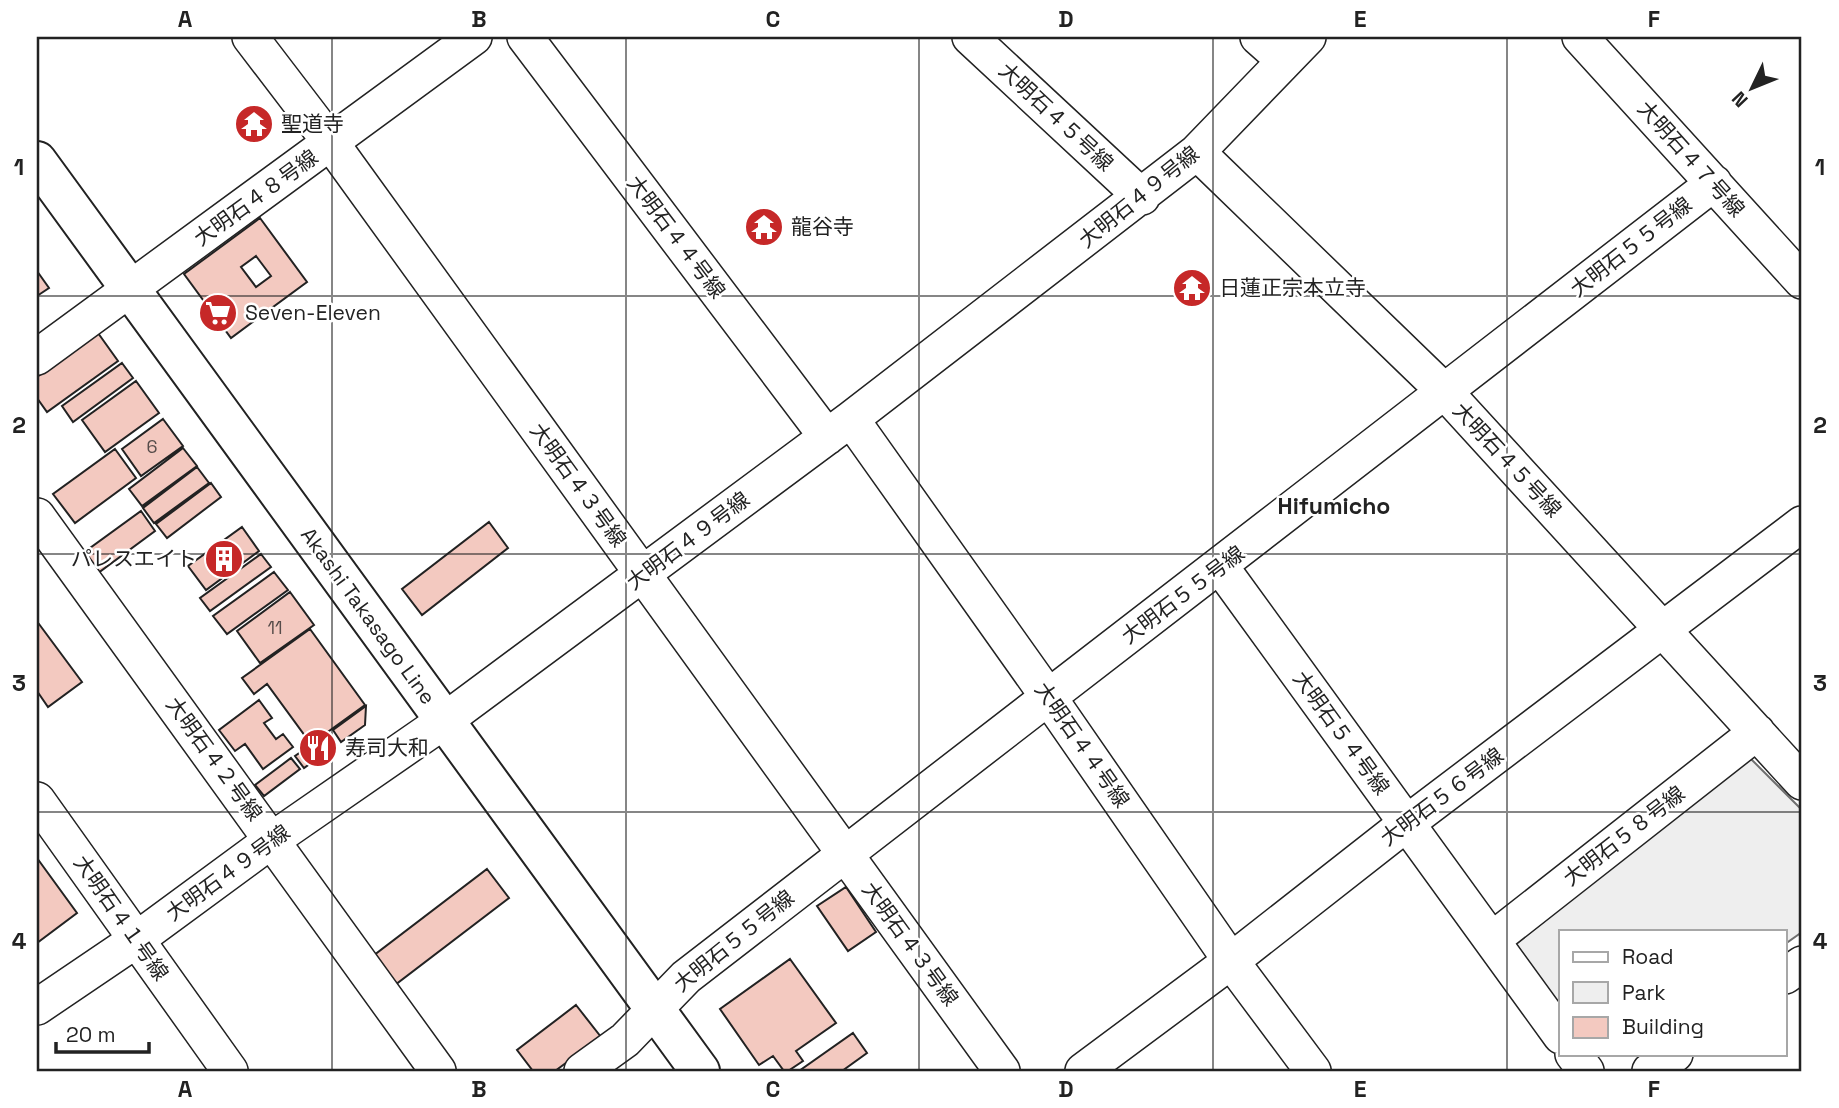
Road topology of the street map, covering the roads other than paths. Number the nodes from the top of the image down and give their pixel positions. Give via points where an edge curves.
1 (250, 37) edge
2 (474, 37) edge
3 (525, 37) edge
4 (970, 37) edge
5 (1258, 37) edge
6 (1580, 37) edge
7 (1296, 48) edge
8 (331, 143) junction
9 (1197, 152) junction
10 (37, 160) edge
11 (1713, 183) junction
12 (1142, 197) junction
13 (1802, 281) edge
14 (131, 289) junction
15 (37, 357) edge
16 (1445, 392) junction
17 (839, 428) junction
18 (37, 516) edge
19 (1802, 524) edge
20 (1220, 566) junction
21 (643, 575) junction
22 (1664, 631) junction
23 (1049, 698) junction
24 (444, 721) junction
25 (1757, 732) junction
26 (1802, 782) edge
27 (37, 800) edge
28 (1407, 823) junction
29 (272, 840) junction
30 (845, 854) junction
31 (136, 940) junction
32 (1492, 940) junction
33 (1231, 961) junction
34 (1802, 964) edge
35 (1786, 975) edge
36 (37, 1007) edge
37 (654, 1008) junction
38 (1559, 1033) edge
39 (1575, 1056) edge
40 (1672, 1056) edge
41 (230, 1071) edge
42 (438, 1071) edge
43 (582, 1071) edge
44 (700, 1071) edge
45 (1002, 1071) edge
46 (1083, 1071) edge
47 (1313, 1071) edge
48 (1586, 1071) edge
49 (1650, 1071) edge

1 - 8 street, 大明石４３号線
2 - 8 street, 大明石４８号線
3 - 17 street, 大明石４４号線
4 - 12 street, 大明石４５号線
5 - 7 street
6 - 11 street, 大明石４７号線
7 - 9 street, 大明石４９号線
8 - 14 street, 大明石４８号線
8 - 21 street, 大明石４３号線
9 - 12 street, 大明石４９号線
9 - 16 street, 大明石４５号線
10 - 14 main road, Akashi Takasago Line
11 - 13 street, 大明石４７号線
11 - 16 street, 大明石５５号線
12 - 17 street, 大明石４９号線
14 - 15 street, 大明石４８号線
14 - 24 main road, Akashi Takasago Line
16 - 20 street, 大明石５５号線
16 - 22 street, 大明石４５号線
17 - 21 street, 大明石４９号線
17 - 23 street, 大明石４４号線
18 - 29 street, 大明石４２号線
19 - 22 street, 大明石５６号線
20 - 23 street, 大明石５５号線
20 - 28 street, 大明石５４号線
21 - 24 street, 大明石４９号線
21 - 30 street, 大明石４３号線
22 - 25 street, 大明石４５号線
22 - 28 street, 大明石５６号線
23 - 30 street, 大明石５５号線
23 - 33 street, 大明石４４号線
24 - 29 street, 大明石４９号線
24 - 37 main road, Akashi Takasago Line
25 - 26 street, 大明石４５号線
25 - 32 street, 大明石５８号線
27 - 31 street, 大明石４１号線
28 - 32 street, 大明石５４号線
28 - 33 street, 大明石５６号線
29 - 31 street, 大明石４９号線
29 - 42 street, 大明石４２号線
30 - 37 street, 大明石５５号線 via 686,977
30 - 45 street, 大明石４３号線
31 - 36 street, 大明石４９号線
31 - 41 street, 大明石４１号線
32 - 38 street, 大明石５４号線
33 - 46 street, 大明石５６号線
33 - 47 street, 大明石４４号線
34 - 35 street
37 - 43 street, 大明石５５号線 via 625,1040
37 - 44 main road, Akashi Takasago Line
39 - 48 street
40 - 49 street

